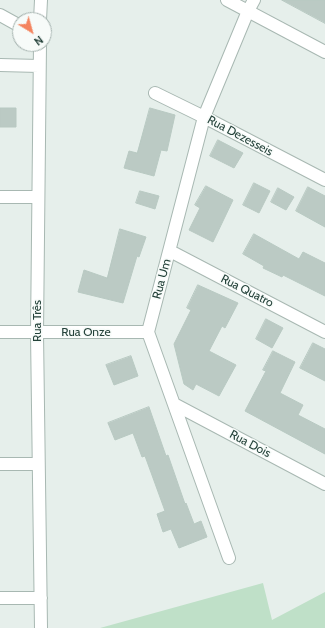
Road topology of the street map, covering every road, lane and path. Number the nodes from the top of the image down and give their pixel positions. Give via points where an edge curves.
1 (41, 0) edge
2 (228, 0) edge
3 (254, 0) edge
4 (248, 11) junction
5 (40, 12) edge
6 (0, 15) edge
7 (12, 22) edge
8 (40, 52) edge
9 (325, 52) edge
10 (0, 66) edge
11 (40, 66) junction
12 (155, 93) dead end
13 (204, 117) junction
14 (325, 180) edge
15 (0, 197) edge
16 (38, 197) junction
17 (170, 251) junction
18 (0, 332) edge
19 (148, 332) junction
20 (325, 332) edge
21 (37, 333) junction
22 (174, 404) junction
23 (0, 464) edge
24 (38, 464) junction
25 (325, 484) edge
26 (229, 558) dead end
27 (0, 598) edge
28 (41, 598) junction
29 (41, 628) edge

1 - 5 street
2 - 4 street
3 - 4 street, Rua Um
4 - 9 street
4 - 13 street, Rua Um
6 - 7 street
8 - 11 street, Rua Três
10 - 11 street
11 - 16 street, Rua Três
12 - 13 street, Rua Dezesseis
13 - 14 street, Rua Dezesseis
13 - 17 street, Rua Um
15 - 16 street
16 - 21 street, Rua Três
17 - 19 street, Rua Um
17 - 20 street, Rua Quatro
18 - 21 street, Rua Onze
19 - 21 street, Rua Onze
19 - 22 street
21 - 24 street, Rua Três
22 - 25 street, Rua Dois
22 - 26 street
23 - 24 street
24 - 28 street, Rua Três
27 - 28 street
28 - 29 street, Rua Três

